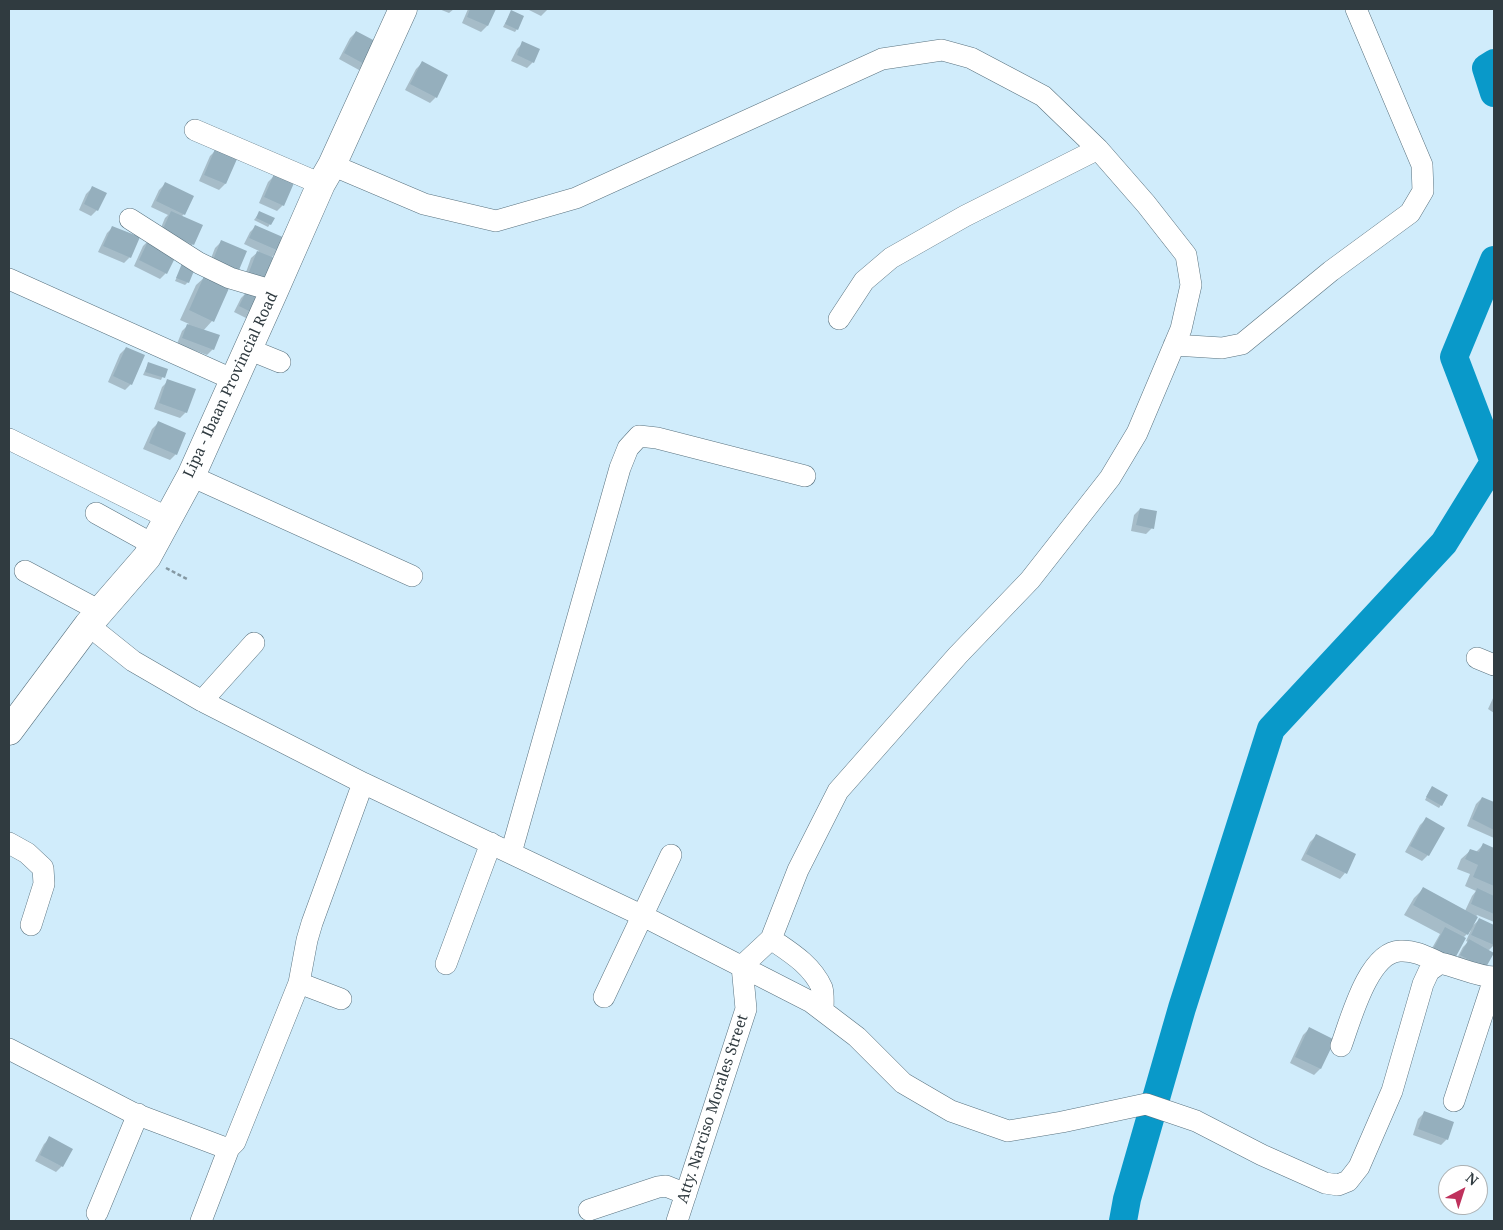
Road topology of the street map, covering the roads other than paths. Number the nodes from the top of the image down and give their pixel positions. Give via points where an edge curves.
1 (403, 9) edge
2 (1356, 9) edge
3 (195, 130) dead end
4 (1098, 149) junction
5 (326, 174) junction
6 (130, 219) dead end
7 (9, 278) edge
8 (274, 292) junction
9 (839, 319) dead end
10 (1174, 345) junction
11 (248, 349) junction
12 (280, 362) dead end
13 (234, 380) junction
14 (9, 439) edge
15 (191, 476) junction
16 (805, 476) dead end
17 (96, 513) dead end
18 (168, 518) junction
19 (154, 545) junction
20 (25, 571) dead end
21 (412, 576) dead end
22 (94, 618) junction
23 (254, 643) dead end
24 (202, 701) junction
25 (9, 731) edge
26 (363, 782) junction
27 (9, 843) edge
28 (491, 844) junction
29 (512, 853) junction
30 (671, 855) dead end
31 (643, 916) junction
32 (31, 925) dead end
33 (771, 939) junction
34 (1440, 963) junction
35 (446, 964) dead end
36 (742, 966) junction
37 (1494, 978) edge
38 (299, 983) junction
39 (341, 998) dead end
40 (604, 998) dead end
41 (823, 1011) junction
42 (1341, 1046) dead end
43 (9, 1049) edge
44 (1454, 1101) dead end
45 (138, 1114) junction
46 (229, 1148) junction
47 (686, 1194) junction
48 (589, 1210) dead end
49 (98, 1213) dead end
50 (201, 1221) edge
51 (676, 1221) edge

1 - 5 main road, Lipa - Ibaan Provincial Road
2 - 10 street via 1422,165 1423,192 1410,213 1331,271 1242,344 1222,348
3 - 5 street
4 - 5 street via 1043,96 972,58 942,50 882,59 576,198 496,221 424,204
4 - 9 street via 965,216 892,258 864,281
4 - 10 street via 1186,255 1191,286
5 - 8 main road, Lipa - Ibaan Provincial Road
6 - 8 street via 199,263 230,278
7 - 13 street
8 - 11 main road, Lipa - Ibaan Provincial Road
10 - 33 street via 1136,433 1110,478 1030,580 958,655 838,791 798,870
11 - 12 street
11 - 13 main road, Lipa - Ibaan Provincial Road
13 - 15 main road, Lipa - Ibaan Provincial Road
14 - 18 street
15 - 18 main road, Lipa - Ibaan Provincial Road
15 - 21 street
16 - 29 street via 657,438 639,436 628,448
17 - 19 street
18 - 19 main road, Lipa - Ibaan Provincial Road
19 - 22 main road, Lipa - Ibaan Provincial Road
20 - 22 street
22 - 24 street via 133,661
22 - 25 main road, Lipa - Ibaan Provincial Road
23 - 24 street
24 - 26 street
26 - 28 street
26 - 38 street via 312,923
27 - 32 street via 43,868 44,884
28 - 29 street
28 - 35 street
29 - 31 street
30 - 31 street
31 - 36 street
31 - 40 street
33 - 36 street
33 - 41 street via 800,959 823,989
34 - 37 street
34 - 41 street via 1430,971 1423,984 1392,1091 1359,1167 1348,1181 1338,1185 1325,1183 1262,1155 1196,1120 1146,1104 1008,1131 951,1110 903,1082
34 - 42 street via 1417,952 1398,950 1383,958 1368,976
36 - 41 street
36 - 47 street, Atty. Narciso Morales Street via 746,1009
37 - 44 street
38 - 39 street
38 - 46 street via 235,1142
43 - 45 street
45 - 46 street
45 - 49 street
46 - 50 street
47 - 48 street via 666,1186 658,1187
47 - 51 street, Atty. Narciso Morales Street

